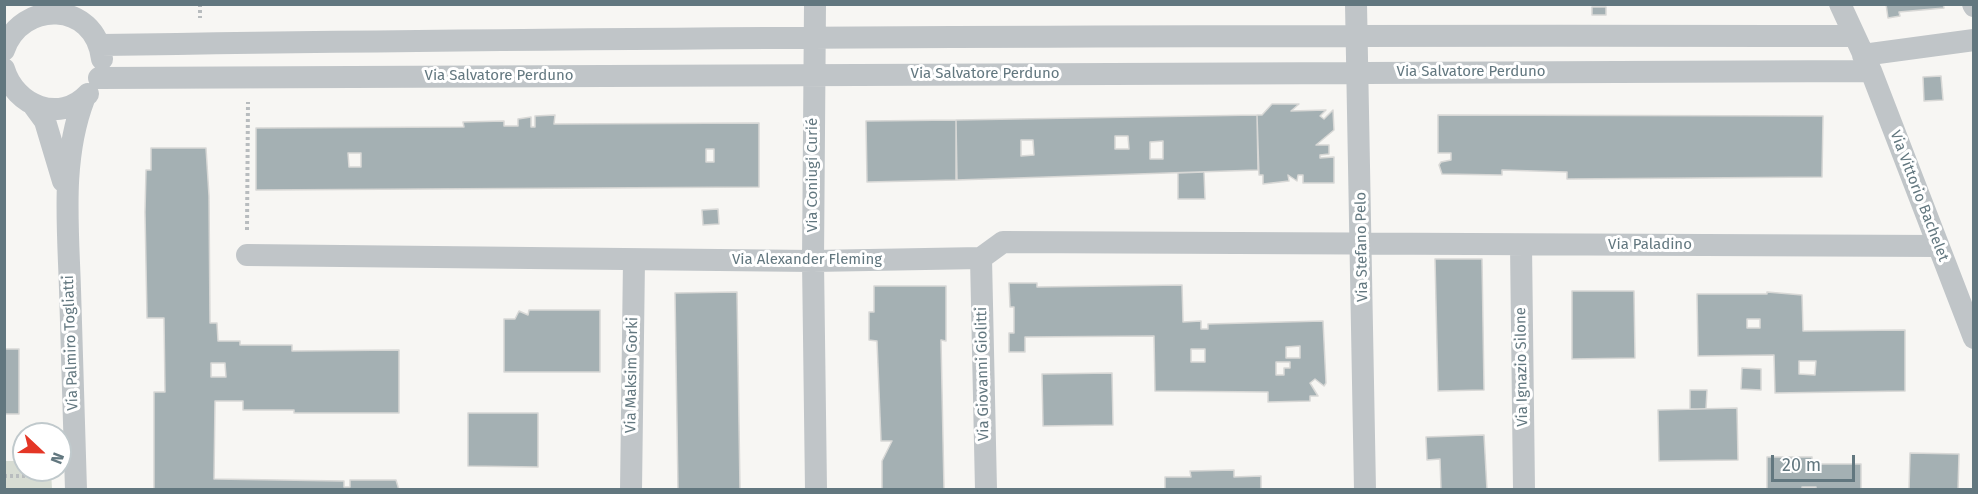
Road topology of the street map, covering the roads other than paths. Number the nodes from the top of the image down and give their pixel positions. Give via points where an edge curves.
1 (815, 4) edge
2 (1356, 4) edge
3 (1840, 4) edge
4 (59, 7) edge
5 (1356, 35) junction
6 (815, 37) junction
7 (1974, 40) edge
8 (5, 44) edge
9 (100, 45) junction
10 (1862, 54) junction
11 (4, 69) edge
12 (1359, 72) junction
13 (813, 75) junction
14 (99, 78) junction
15 (9, 89) edge
16 (84, 99) junction
17 (34, 106) junction
18 (67, 196) junction
19 (1362, 245) junction
20 (1521, 245) junction
21 (1938, 246) junction
22 (247, 255) road end
23 (981, 258) junction
24 (634, 260) junction
25 (813, 261) junction
26 (1974, 338) edge
27 (75, 483) edge
28 (631, 489) edge
29 (816, 489) edge
30 (986, 489) edge
31 (1365, 489) edge
32 (1524, 489) edge

1 - 6 street, Via Coniugi Curié
2 - 5 street, Via Stefano Pelo
3 - 10 street, Via Vittorio Bachelet
4 - 8 street via 22,20
4 - 9 street via 83,20
5 - 6 street
5 - 10 street
5 - 12 street, Via Stefano Pelo
6 - 9 street
6 - 13 street, Via Coniugi Curié
7 - 10 street
9 - 14 street via 103,62
10 - 12 street, Via Salvatore Perduno
10 - 21 street, Via Vittorio Bachelet
11 - 15 street
12 - 13 street, Via Salvatore Perduno
12 - 19 street, Via Stefano Pelo
13 - 14 street, Via Salvatore Perduno
13 - 25 street, Via Coniugi Curié
14 - 16 street, Via Palmiro Togliatti
15 - 17 street
16 - 17 street via 60,109
16 - 18 street, Via Palmiro Togliatti via 70,147
17 - 18 street, Via Palmiro Togliatti via 45,121
18 - 27 street, Via Palmiro Togliatti
19 - 20 street, Via Paladino
19 - 23 street via 1003,242
19 - 31 street, Via Stefano Pelo
20 - 21 street, Via Paladino
20 - 32 street, Via Ignazio Silone
21 - 26 street, Via Vittorio Bachelet
22 - 24 street, Via Alexander Fleming
23 - 25 street, Via Alexander Fleming
23 - 30 street, Via Giovanni Giolitti
24 - 25 street, Via Alexander Fleming
24 - 28 street, Via Maksim Gorki
25 - 29 street, Via Coniugi Curié

